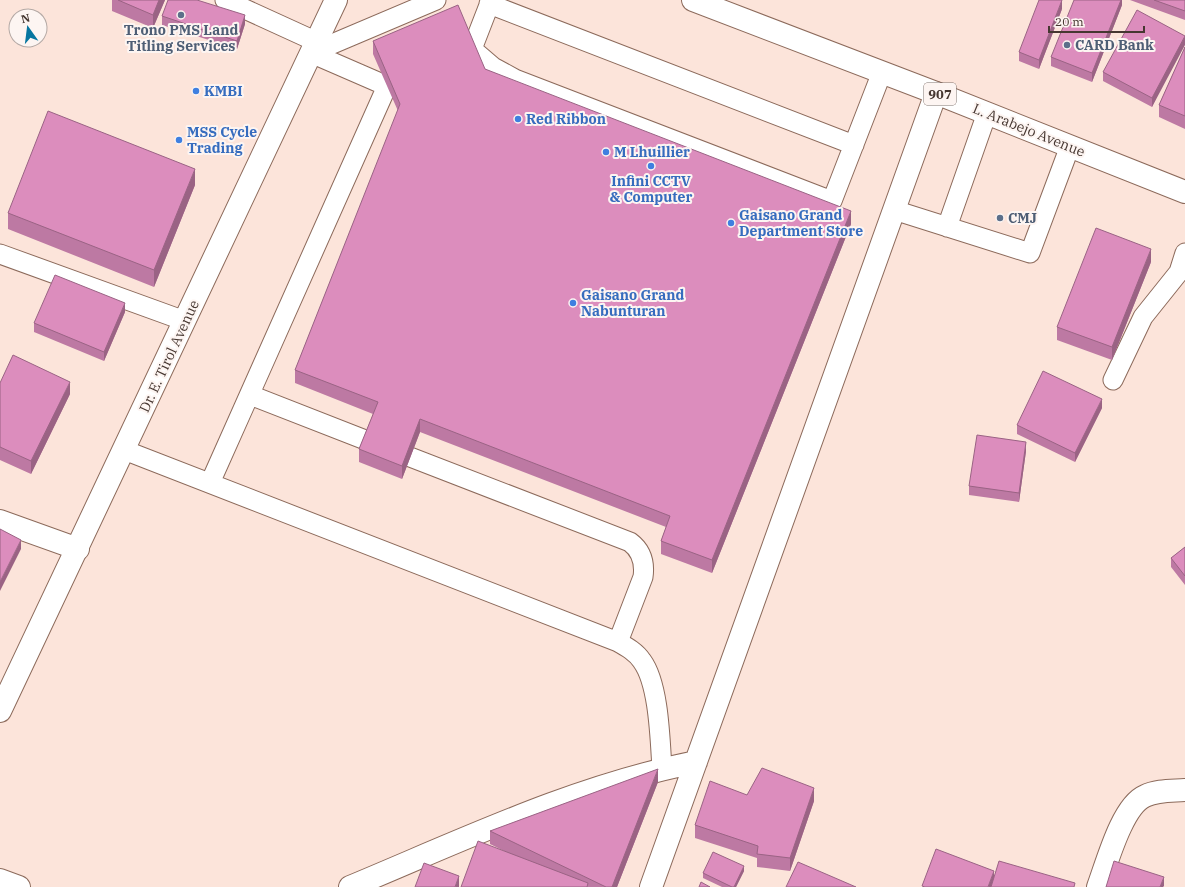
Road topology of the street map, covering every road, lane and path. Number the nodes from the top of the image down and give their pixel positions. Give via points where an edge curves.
1 (225, 0) edge
2 (336, 0) edge
3 (436, 0) edge
4 (693, 0) edge
5 (490, 2) edge
6 (314, 47) junction
7 (882, 72) junction
8 (936, 93) junction
9 (987, 113) junction
10 (854, 144) junction
11 (1070, 146) junction
12 (1185, 192) edge
13 (894, 210) junction
14 (947, 227) junction
15 (1185, 253) edge
16 (0, 254) edge
17 (186, 321) junction
18 (1113, 380) dead end
19 (250, 395) junction
20 (368, 440) edge
21 (124, 450) junction
22 (410, 456) edge
23 (210, 483) junction
24 (0, 521) edge
25 (78, 549) junction
26 (618, 642) junction
27 (0, 712) edge
28 (696, 762) junction
29 (662, 769) junction
30 (1185, 790) edge
31 (0, 880) edge
32 (19, 887) edge
33 (350, 887) edge
34 (651, 887) edge
35 (1098, 887) edge

1 - 6 lane
2 - 6 street, Dr. E. Tirol Avenue
3 - 6 lane
4 - 7 street, L. Arabejo Avenue / 907
5 - 10 lane
5 - 10 lane via 472,50 494,67 516,79 832,201
6 - 17 street, Dr. E. Tirol Avenue
6 - 19 lane via 387,86
7 - 8 street, L. Arabejo Avenue / 907
7 - 10 lane
8 - 9 street, L. Arabejo Avenue / 907
8 - 13 street
9 - 11 street, L. Arabejo Avenue / 907
9 - 14 lane
11 - 12 street, L. Arabejo Avenue / 907
11 - 14 lane via 1030,253
13 - 14 lane
13 - 28 street
15 - 18 lane via 1179,272 1143,317
16 - 17 lane
17 - 21 street, Dr. E. Tirol Avenue
19 - 20 lane
19 - 23 lane
21 - 23 lane
21 - 25 street, Dr. E. Tirol Avenue
22 - 26 lane via 630,542 637,548 645,567 643,577
23 - 26 lane
24 - 25 street
25 - 27 street, Dr. E. Tirol Avenue
26 - 29 lane via 643,661 655,694
28 - 29 street
28 - 34 street
29 - 33 street via 577,794
30 - 35 street via 1164,791 1145,796 1132,806 1124,818
31 - 32 street

